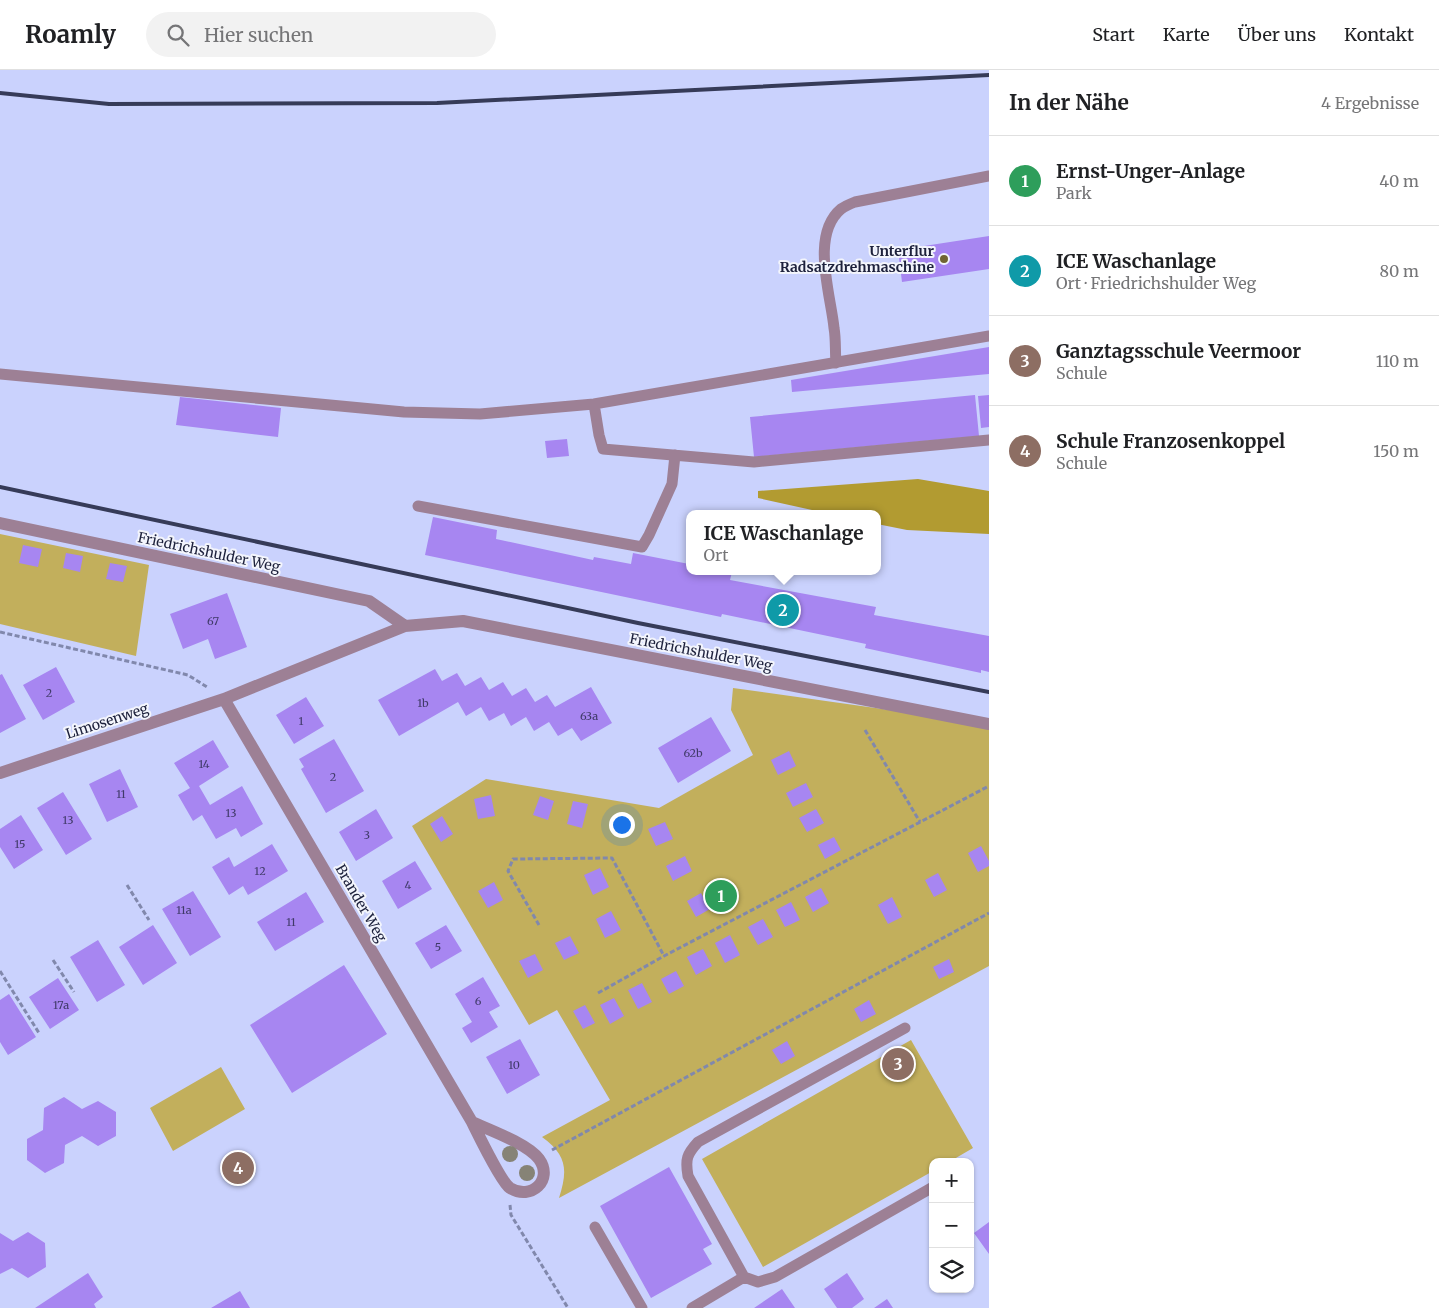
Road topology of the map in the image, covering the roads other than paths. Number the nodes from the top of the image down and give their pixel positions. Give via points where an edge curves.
1 (989, 176) edge
2 (989, 336) edge
3 (836, 363) junction
4 (0, 374) edge
5 (594, 404) junction
6 (989, 440) edge
7 (676, 455) junction
8 (418, 506) dead end
9 (0, 523) edge
10 (405, 626) junction
11 (224, 699) junction
12 (989, 724) edge
13 (0, 773) edge
14 (905, 1028) dead end
15 (472, 1122) junction
16 (929, 1189) edge
17 (595, 1227) dead end
18 (744, 1277) junction
19 (642, 1308) edge
20 (692, 1308) edge

1 - 3 lane via 855,202 841,210 829,226 825,244 825,273
2 - 3 lane
3 - 5 lane
4 - 5 lane via 404,412 480,414
5 - 7 lane via 602,449
6 - 7 lane via 754,462
7 - 8 lane via 672,484 642,547
9 - 10 street, Friedrichshulder Weg via 370,601
10 - 11 street, Friedrichshulder Weg
10 - 12 street, Friedrichshulder Weg via 463,621
11 - 13 street, Limosenweg
11 - 15 street, Brander Weg
14 - 18 lane via 698,1142 690,1151 686,1163 688,1176
15 - 15 street, Brander Weg via 508,1187 522,1193 533,1191 542,1182 544,1169 538,1158 525,1147
16 - 18 lane via 775,1277 758,1282
17 - 19 lane
18 - 20 lane

